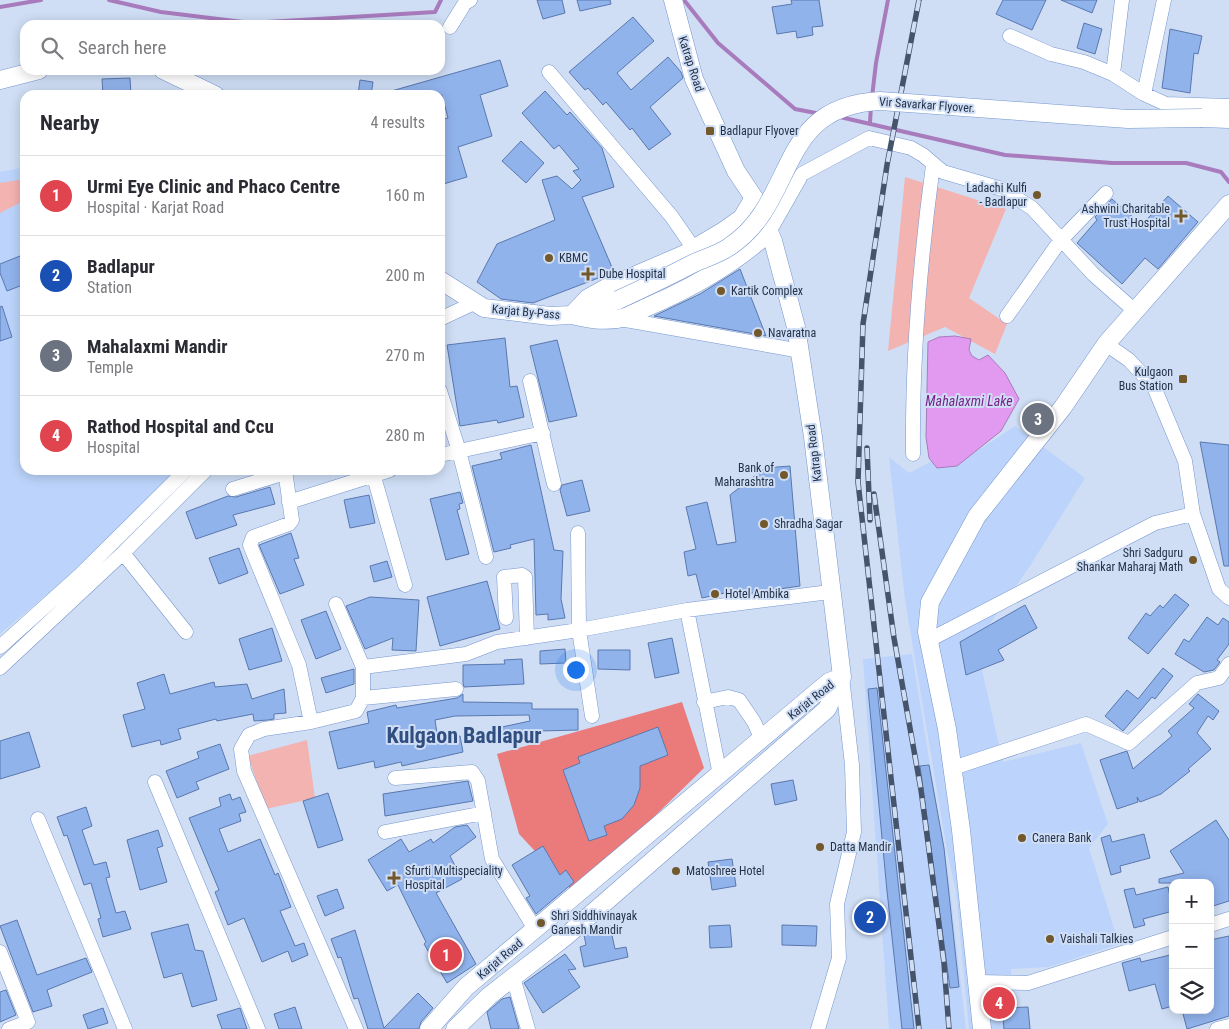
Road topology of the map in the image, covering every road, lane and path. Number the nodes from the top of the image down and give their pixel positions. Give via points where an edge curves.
1 (470, 0) edge
2 (1122, 0) edge
3 (1164, 0) edge
4 (672, 2) edge
5 (450, 27) dead end
6 (1010, 36) dead end
7 (548, 72) dead end
8 (1112, 74) junction
9 (20, 75) edge
10 (173, 75) edge
11 (0, 80) edge
12 (205, 90) edge
13 (1144, 94) junction
14 (1229, 106) edge
15 (1229, 119) edge
16 (933, 165) junction
17 (1106, 193) dead end
18 (754, 198) junction
19 (1225, 207) edge
20 (769, 232) junction
21 (1060, 241) junction
22 (694, 249) junction
23 (445, 283) edge
24 (618, 300) joint
25 (474, 303) junction
26 (1135, 311) junction
27 (572, 315) junction
28 (1007, 316) dead end
29 (445, 317) edge
30 (620, 319) junction
31 (1106, 344) junction
32 (801, 351) junction
33 (530, 382) dead end
34 (445, 407) edge
35 (543, 433) junction
36 (459, 451) junction
37 (445, 454) edge
38 (913, 454) dead end
39 (181, 475) edge
40 (201, 475) edge
41 (276, 475) edge
42 (285, 475) edge
43 (366, 475) edge
44 (373, 475) edge
45 (554, 484) dead end
46 (233, 489) dead end
47 (289, 502) junction
48 (1193, 514) junction
49 (578, 533) dead end
50 (123, 553) junction
51 (486, 557) dead end
52 (406, 585) dead end
53 (830, 592) junction
54 (1229, 598) edge
55 (336, 604) dead end
56 (687, 610) junction
57 (506, 618) dead end
58 (579, 630) junction
59 (186, 632) dead end
60 (527, 638) junction
61 (929, 640) junction
62 (0, 646) edge
63 (1229, 664) edge
64 (363, 667) junction
65 (0, 668) edge
66 (842, 677) junction
67 (456, 689) dead end
68 (363, 698) junction
69 (704, 702) junction
70 (592, 716) dead end
71 (311, 722) junction
72 (762, 740) junction
73 (952, 768) junction
74 (720, 775) junction
75 (396, 778) dead end
76 (155, 782) dead end
77 (484, 813) junction
78 (38, 819) dead end
79 (385, 832) dead end
80 (1229, 920) edge
81 (1214, 925) edge
82 (535, 929) junction
83 (1169, 938) edge
84 (0, 952) edge
85 (513, 977) junction
86 (978, 982) junction
87 (452, 1003) junction
88 (463, 1025) edge
89 (1229, 1026) edge
90 (9, 1029) edge
91 (125, 1029) edge
92 (258, 1029) edge
93 (356, 1029) edge
94 (430, 1029) edge
95 (528, 1029) edge
96 (818, 1029) edge
97 (982, 1029) edge
98 (1217, 1029) edge

1 - 5 street
2 - 8 street
3 - 13 street
4 - 18 main road, Katrap Road via 694,79 736,171
6 - 8 street via 1051,54 1084,62
7 - 22 street via 672,217
8 - 13 street
9 - 11 main road
10 - 12 main road
13 - 14 street via 1166,104
15 - 24 main road, Vir Savarkar Flyover., bridge via 1128,119 880,101 845,106 819,120 803,136 778,187 753,225 729,247
16 - 20 street via 911,148 869,138 802,174
16 - 21 street via 943,172 1002,189 1032,208
16 - 38 street via 920,262
17 - 21 street
18 - 20 main road, Katrap Road
18 - 22 main road via 742,218
19 - 26 main road
20 - 30 main road via 720,270 669,298
20 - 32 main road, Katrap Road
21 - 26 street
21 - 28 street
22 - 27 main road via 606,288 588,298
23 - 25 main road, Karjat By-Pass
24 - 27 main road, Karjat By-Pass
25 - 27 main road, Karjat By-Pass via 484,308 550,316
25 - 29 street
26 - 31 main road
27 - 30 main road via 597,321
30 - 32 street
31 - 48 street via 1129,360 1154,388 1185,461
31 - 61 main road via 1063,407 977,516 930,602
32 - 53 main road, Katrap Road
33 - 35 street
34 - 36 street
35 - 36 street
35 - 45 street
36 - 37 street
36 - 51 street
39 - 62 street via 80,575
40 - 50 street
41 - 46 street
42 - 47 street
43 - 47 street
44 - 52 street
47 - 71 street via 291,522 254,537 250,545 299,665
48 - 54 street via 1219,589
48 - 61 street via 1155,523
49 - 58 street
50 - 59 street
50 - 65 street
53 - 56 street
53 - 66 main road, Katrap Road
55 - 64 street
56 - 58 street
56 - 69 street
57 - 60 street via 504,577 522,575 525,577
58 - 60 street
58 - 70 street
60 - 64 street via 497,642 466,654
61 - 73 main road
63 - 73 street via 1219,678 1197,683 1129,743 1086,724
64 - 68 street
66 - 72 main road, Karjat Road via 829,682
66 - 85 main road, Karjat Road via 826,709 565,937
66 - 96 street via 852,765 854,832 837,904 838,958
67 - 68 street
68 - 71 street via 356,711
69 - 72 street via 728,697 739,700
69 - 74 street
71 - 93 street via 264,729 249,735 241,749 244,771
72 - 74 main road, Karjat Road
73 - 86 main road
74 - 82 main road, Karjat Road
75 - 77 street via 472,772 478,782
76 - 92 street
77 - 79 street
77 - 82 street via 492,859
78 - 91 street
80 - 81 street
82 - 87 main road, Karjat Road via 466,987
83 - 86 street via 1028,983
84 - 90 street via 28,1022
85 - 88 main road, Karjat Road via 488,996
85 - 95 street
86 - 97 main road
87 - 88 street
87 - 94 main road, Karjat Road
89 - 98 street

